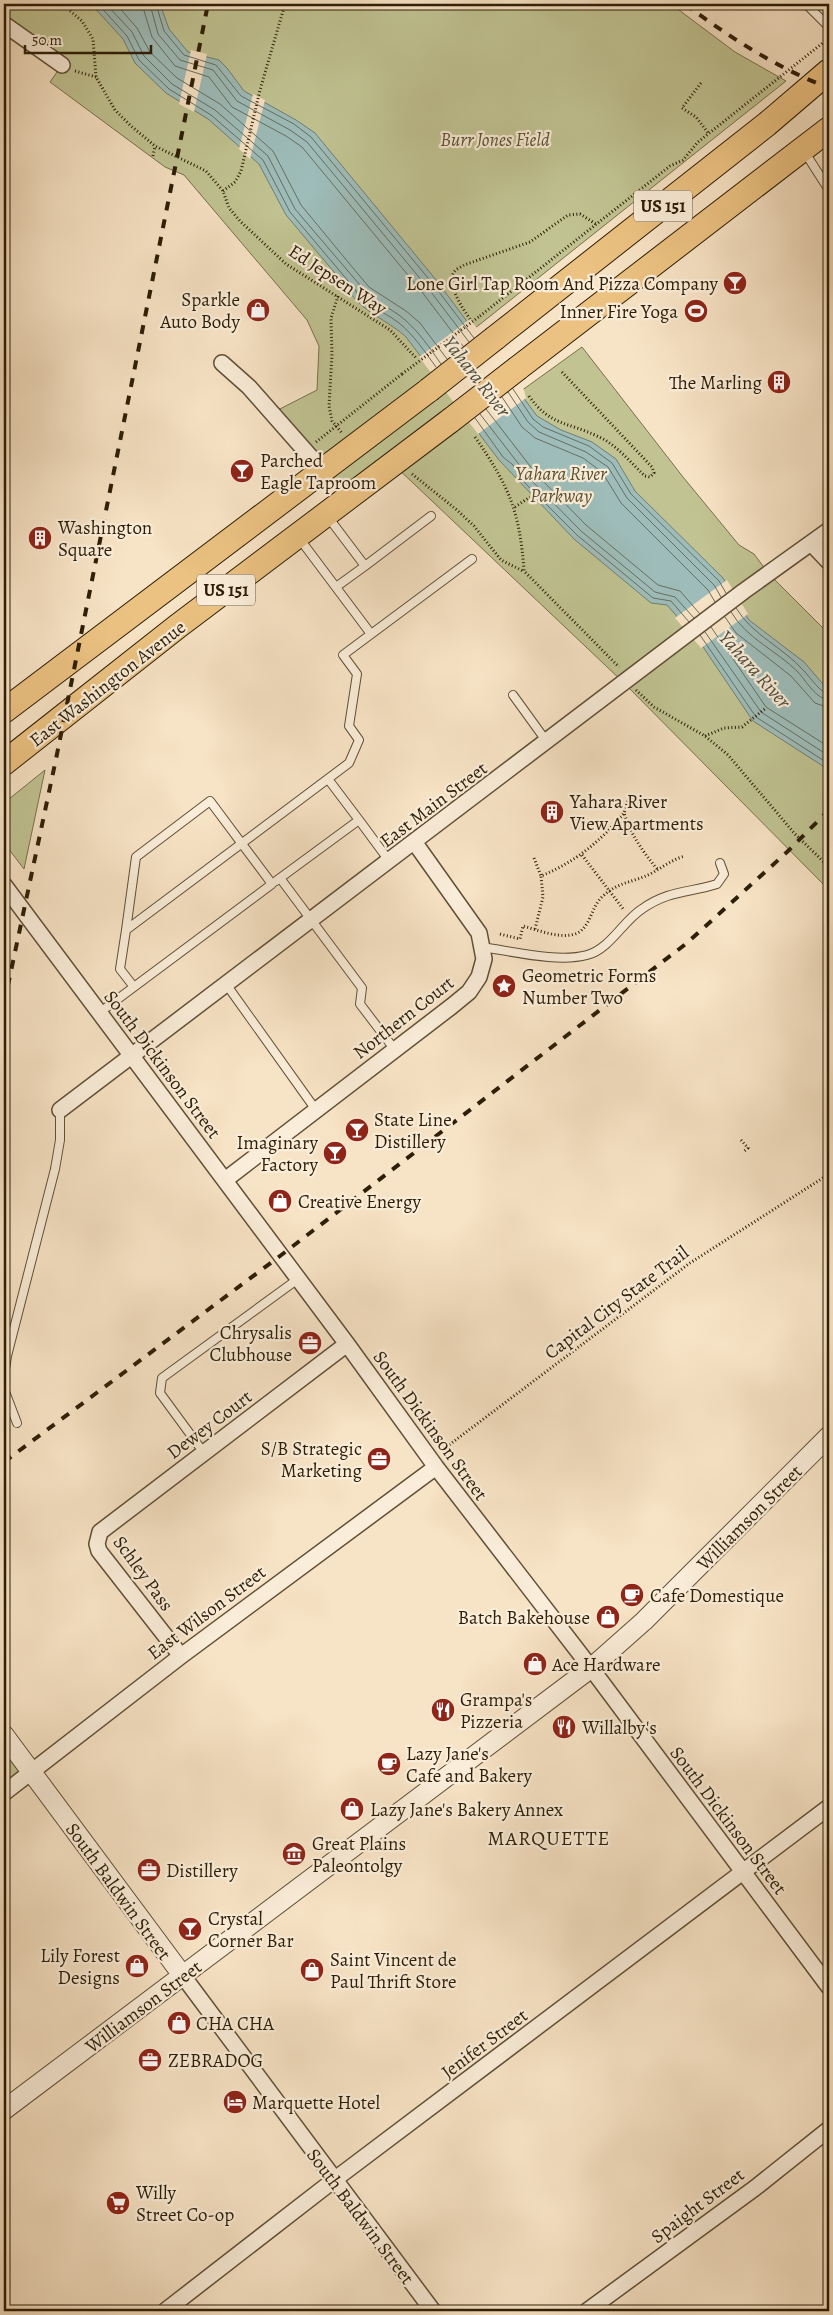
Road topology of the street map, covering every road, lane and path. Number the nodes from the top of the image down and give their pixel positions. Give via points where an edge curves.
1 (62, 4) edge
2 (285, 4) edge
3 (806, 4) edge
4 (4, 24) edge
5 (829, 27) edge
6 (829, 38) edge
7 (62, 65) joint
8 (829, 71) edge
9 (96, 76) junction
10 (700, 83) dead end
11 (829, 129) edge
12 (709, 134) junction
13 (156, 146) junction
14 (803, 149) junction
15 (153, 156) dead end
16 (829, 190) edge
17 (223, 191) junction
18 (596, 224) junction
19 (338, 296) junction
20 (470, 319) dead end
21 (417, 359) dead end
22 (222, 363) dead end
23 (561, 371) dead end
24 (528, 396) dead end
25 (337, 427) junction
26 (475, 437) dead end
27 (318, 441) dead end
28 (355, 447) junction
29 (399, 460) junction
30 (322, 471) junction
31 (530, 497) dead end
32 (515, 507) junction
33 (327, 515) junction
34 (431, 516) dead end
35 (829, 530) edge
36 (298, 536) junction
37 (811, 543) junction
38 (472, 559) dead end
39 (829, 562) edge
40 (365, 566) junction
41 (524, 572) junction
42 (336, 587) junction
43 (371, 634) junction
44 (615, 662) dead end
45 (514, 695) dead end
46 (642, 696) dead end
47 (766, 708) dead end
48 (4, 711) edge
49 (705, 736) junction
50 (547, 742) junction
51 (4, 763) edge
52 (328, 779) junction
53 (628, 801) dead end
54 (624, 813) junction
55 (359, 820) junction
56 (242, 843) junction
57 (414, 843) junction
58 (582, 855) junction
59 (685, 856) dead end
60 (534, 858) dead end
61 (390, 862) junction
62 (720, 863) dead end
63 (829, 867) edge
64 (658, 870) junction
65 (541, 876) junction
66 (280, 878) junction
67 (272, 884) junction
68 (4, 886) edge
69 (609, 891) junction
70 (630, 918) junction
71 (312, 921) junction
72 (535, 929) junction
73 (126, 930) junction
74 (500, 934) dead end
75 (481, 947) junction
76 (226, 984) junction
77 (134, 987) junction
78 (99, 1013) junction
79 (394, 1050) junction
80 (131, 1056) junction
81 (60, 1110) joint
82 (316, 1110) junction
83 (741, 1140) dead end
84 (743, 1152) dead end
85 (829, 1174) edge
86 (225, 1180) junction
87 (298, 1279) junction
88 (347, 1344) junction
89 (4, 1376) edge
90 (4, 1389) edge
91 (16, 1423) dead end
92 (829, 1436) edge
93 (204, 1453) junction
94 (436, 1467) junction
95 (97, 1538) joint
96 (181, 1656) junction
97 (591, 1668) junction
98 (4, 1735) edge
99 (32, 1772) junction
100 (4, 1793) edge
101 (829, 1807) edge
102 (744, 1874) junction
103 (182, 1976) junction
104 (829, 1987) edge
105 (4, 2110) edge
106 (829, 2129) edge
107 (334, 2180) junction
108 (164, 2311) edge
109 (433, 2311) edge
110 (587, 2311) edge

1 - 9 path, Ed Jepsen Way via 82,21 93,39
2 - 17 path via 244,157 235,182
3 - 5 lane
4 - 7 street
6 - 12 path
7 - 9 path
8 - 28 main road, East Washington Avenue / US 151, bridge via 767,124
9 - 13 path, Ed Jepsen Way via 115,110
10 - 12 path via 682,108 696,117
11 - 14 main road, East Washington Avenue / US 151
12 - 18 path via 682,160
13 - 15 path
13 - 17 path, Ed Jepsen Way via 206,171
14 - 16 lane
14 - 29 main road, East Washington Avenue / US 151, bridge
17 - 19 path, Ed Jepsen Way via 229,208 240,221 286,264
18 - 20 path via 580,214 568,215 530,242 455,271 452,276 456,298
18 - 25 path, bridge
19 - 21 path, Ed Jepsen Way via 390,330
19 - 25 path via 331,318 328,390 330,414
22 - 30 street via 249,387
23 - 24 path via 652,467 654,473 650,478 598,436 552,420
25 - 27 path
25 - 28 path
26 - 32 path
28 - 30 main road, East Washington Avenue / US 151
29 - 33 main road, East Washington Avenue / US 151
29 - 41 path via 474,526 501,560
30 - 48 main road, East Washington Avenue / US 151
31 - 32 path
32 - 41 path via 522,538
33 - 36 main road, East Washington Avenue / US 151
33 - 40 lane
34 - 40 lane
35 - 37 street, East Main Street
36 - 42 lane
36 - 51 main road, East Washington Avenue / US 151
37 - 39 street
37 - 50 street, East Main Street
38 - 43 lane
40 - 42 lane
41 - 44 path
42 - 43 lane
43 - 52 lane via 343,655 356,674 349,726 359,740 349,763
45 - 50 lane
46 - 49 path via 654,708
47 - 49 path via 742,727 724,728
49 - 63 path via 728,755 795,834
50 - 57 street, East Main Street
52 - 55 lane
52 - 56 lane
53 - 54 path
54 - 58 path via 604,837
54 - 64 path via 634,838
55 - 61 lane
55 - 66 lane
56 - 67 lane
56 - 73 lane
56 - 73 lane via 210,802 136,857
57 - 61 street, East Main Street
57 - 75 street, Northern Court via 479,933
58 - 65 path
58 - 69 path
59 - 64 path
60 - 65 path
61 - 71 street, East Main Street
62 - 70 lane via 724,874 717,884 671,893
64 - 69 path
65 - 72 path via 543,897
66 - 67 lane
66 - 71 lane
67 - 77 lane
68 - 78 street, South Dickinson Street
69 - 70 path
69 - 72 path via 599,899 586,925 578,932 567,936
70 - 75 lane via 602,948 588,955 554,957
71 - 76 street, East Main Street
71 - 79 lane via 362,988 360,1004
72 - 74 path via 523,926 520,939
73 - 77 lane via 120,969
75 - 79 street, Northern Court via 484,959 479,977 469,992
76 - 80 street, East Main Street
76 - 82 lane
77 - 78 lane
78 - 80 street, South Dickinson Street
79 - 82 street, Northern Court
80 - 81 street, East Main Street
80 - 86 street, South Dickinson Street
81 - 89 lane via 60,1140 55,1169
82 - 86 street, Northern Court
83 - 84 path via 748,1148
85 - 94 path, Capital City State Trail via 682,1268 443,1448
86 - 87 street, South Dickinson Street
87 - 88 street, South Dickinson Street
87 - 93 lane via 162,1378 160,1393
88 - 93 street, Dewey Court
88 - 94 street, South Dickinson Street
90 - 91 lane
92 - 97 street, Williamson Street via 644,1620
93 - 95 street, Dewey Court via 105,1527
94 - 96 street, East Wilson Street
94 - 97 street, South Dickinson Street
95 - 96 street, Schley Pass via 100,1551
96 - 99 street, East Wilson Street
97 - 102 street, South Dickinson Street
97 - 103 street, Williamson Street
98 - 99 street, South Baldwin Street
99 - 100 street, East Wilson Street
99 - 103 street, South Baldwin Street
101 - 102 street, Jenifer Street
102 - 104 street, South Dickinson Street
102 - 107 street, Jenifer Street
103 - 105 street, Williamson Street
103 - 107 street, South Baldwin Street
106 - 110 street, Spaight Street via 755,2188
107 - 108 street, Jenifer Street
107 - 109 street, South Baldwin Street

